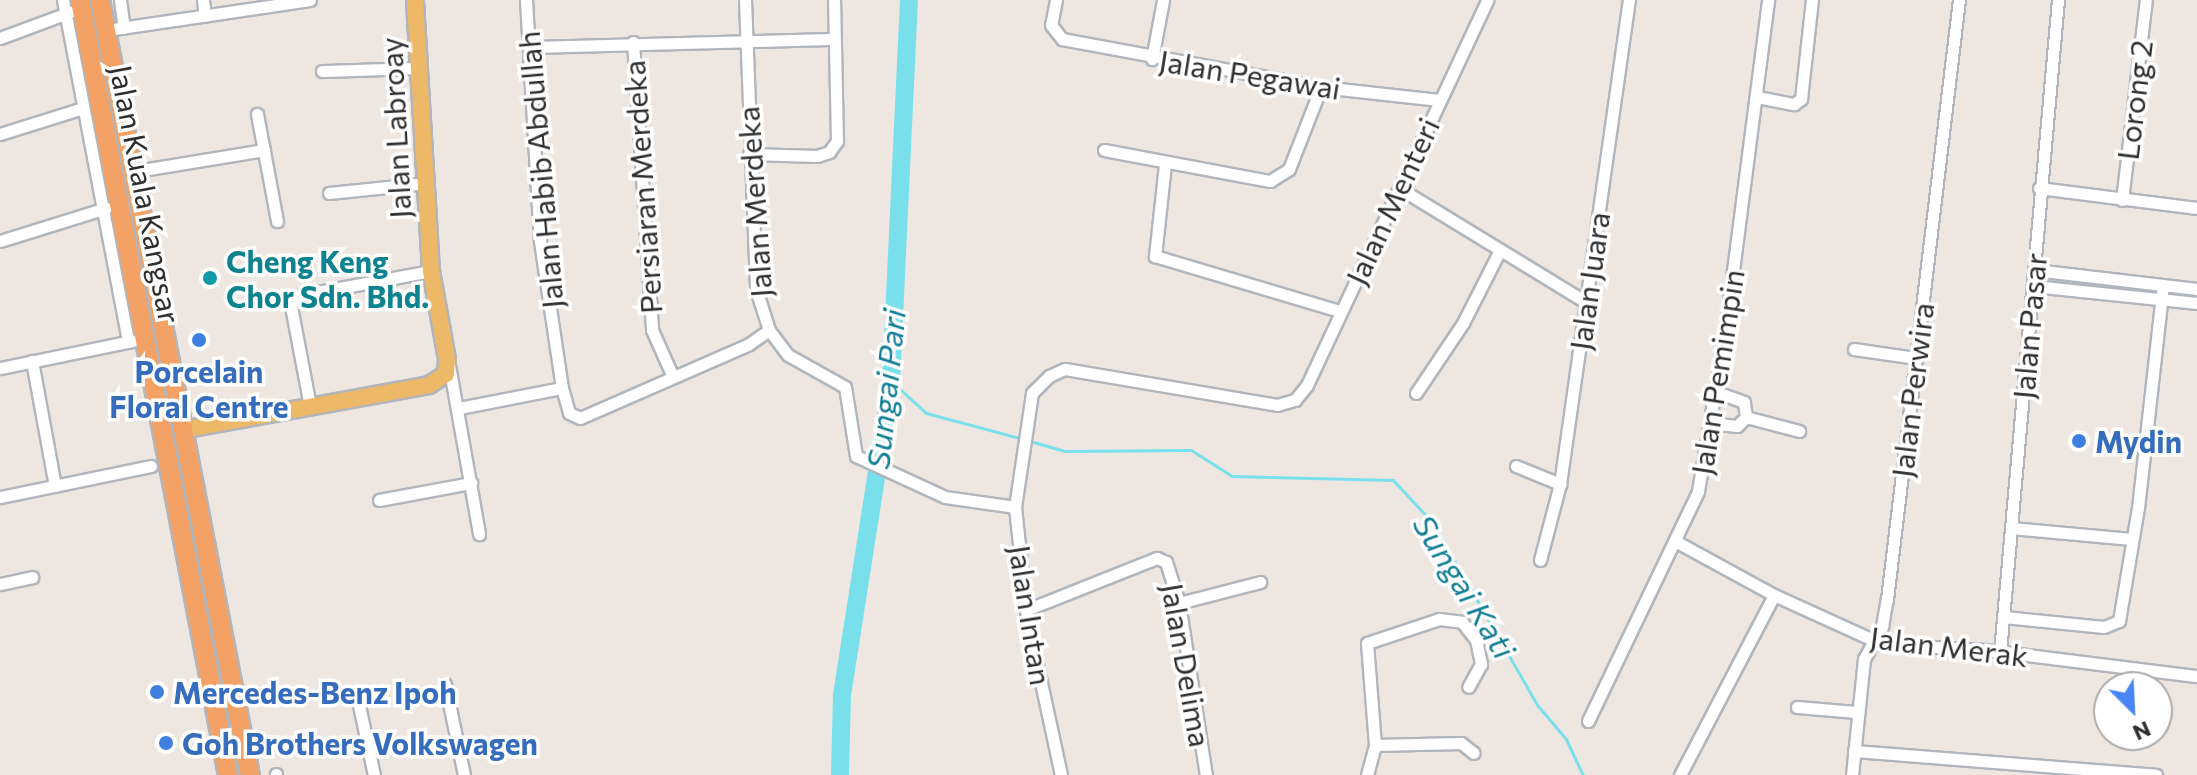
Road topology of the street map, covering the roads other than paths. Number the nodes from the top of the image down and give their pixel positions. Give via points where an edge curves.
1 (63, 0) edge
2 (100, 0) edge
3 (120, 0) edge
4 (203, 0) edge
5 (310, 0) edge
6 (415, 0) edge
7 (526, 0) edge
8 (745, 0) edge
9 (834, 0) edge
10 (1056, 0) edge
11 (1163, 0) edge
12 (1487, 0) edge
13 (1629, 0) edge
14 (1768, 0) edge
15 (1812, 0) edge
16 (1959, 0) edge
17 (2058, 0) edge
18 (2146, 0) edge
19 (237, 6) edge
20 (76, 7) edge
21 (205, 16) junction
22 (116, 29) junction
23 (0, 38) edge
24 (834, 39) junction
25 (746, 41) junction
26 (633, 42) junction
27 (529, 47) junction
28 (1152, 59) junction
29 (419, 68) junction
30 (322, 71) dead end
31 (1321, 87) junction
32 (1757, 97) junction
33 (1439, 100) junction
34 (83, 108) junction
35 (257, 114) dead end
36 (0, 134) edge
37 (264, 150) junction
38 (1104, 150) dead end
39 (749, 154) junction
40 (1165, 164) junction
41 (134, 171) junction
42 (114, 174) junction
43 (426, 183) junction
44 (1399, 188) junction
45 (2039, 188) junction
46 (329, 193) dead end
47 (2122, 200) junction
48 (139, 201) junction
49 (111, 206) junction
50 (2197, 208) edge
51 (277, 221) dead end
52 (0, 241) edge
53 (1500, 250) junction
54 (2035, 270) junction
55 (431, 271) junction
56 (2033, 286) junction
57 (2163, 286) junction
58 (2197, 289) edge
59 (2161, 299) junction
60 (1586, 302) junction
61 (2197, 303) edge
62 (1340, 311) junction
63 (769, 330) junction
64 (136, 340) junction
65 (1854, 349) dead end
66 (1916, 358) junction
67 (447, 359) junction
68 (32, 361) junction
69 (0, 368) edge
70 (150, 371) junction
71 (673, 377) junction
72 (429, 385) junction
73 (562, 388) junction
74 (1714, 391) junction
75 (1416, 393) dead end
76 (458, 404) junction
77 (310, 406) junction
78 (1026, 414) joint
79 (1746, 417) junction
80 (1709, 423) junction
81 (182, 430) junction
82 (1799, 431) dead end
83 (151, 466) dead end
84 (1516, 466) dead end
85 (471, 483) junction
86 (1560, 484) junction
87 (55, 486) junction
88 (0, 497) edge
89 (379, 500) dead end
90 (177, 506) junction
91 (1015, 507) junction
92 (2011, 528) junction
93 (479, 534) dead end
94 (2131, 539) junction
95 (1675, 541) junction
96 (1540, 560) dead end
97 (32, 577) dead end
98 (1260, 582) dead end
99 (0, 584) edge
100 (1774, 595) junction
101 (1179, 603) junction
102 (1026, 610) junction
103 (2004, 617) junction
104 (1871, 641) junction
105 (2000, 652) junction
106 (2197, 676) edge
107 (445, 684) dead end
108 (1468, 687) dead end
109 (357, 696) dead end
110 (1797, 707) dead end
111 (1856, 712) junction
112 (1588, 721) dead end
113 (1375, 745) junction
114 (1854, 751) junction
115 (1474, 753) dead end
116 (2080, 772) edge
117 (228, 775) edge
118 (250, 775) edge
119 (374, 775) edge
120 (464, 775) edge
121 (1061, 775) edge
122 (1206, 775) edge
123 (1367, 775) edge
124 (1680, 775) edge
125 (1852, 775) edge
126 (2156, 775) edge

1 - 20 street
2 - 22 highway, Jalan Kuala Kangsar
3 - 22 street
4 - 21 street
5 - 19 street
6 - 29 main road, Jalan Labroay
7 - 27 street, Jalan Habib Abdullah
8 - 25 street, Jalan Merdeka
9 - 24 street
10 - 28 street, Jalan Pegawai via 1051,25 1062,39
11 - 28 street
12 - 33 street, Jalan Menteri
13 - 60 street, Jalan Juara
14 - 32 street, Jalan Pemimpin
15 - 32 street via 1801,99 1794,104
16 - 66 street, Jalan Perwira
17 - 45 street, Jalan Pasar
18 - 47 street, Lorong 2
19 - 21 street
20 - 23 street
20 - 34 street
20 - 42 highway, Jalan Kuala Kangsar
21 - 22 street
22 - 41 highway, Jalan Kuala Kangsar
24 - 25 street
24 - 39 street via 837,141 829,152
25 - 26 street
25 - 39 street, Jalan Merdeka
26 - 27 street
26 - 71 street, Persiaran Merdeka via 652,330
27 - 73 street, Jalan Habib Abdullah via 540,241
28 - 31 street, Jalan Pegawai
29 - 30 street
29 - 43 main road, Jalan Labroay
31 - 33 street, Jalan Pegawai
31 - 40 street via 1281,176 1270,181
32 - 74 street, Jalan Pemimpin
33 - 44 street, Jalan Menteri
34 - 36 street
34 - 49 street
35 - 37 street
37 - 41 street
37 - 51 street
38 - 40 street
39 - 63 street, Jalan Merdeka via 756,289
40 - 62 street via 1155,256
41 - 42 street
41 - 48 highway, Jalan Kuala Kangsar
42 - 49 highway, Jalan Kuala Kangsar
43 - 46 street
43 - 55 main road, Jalan Labroay
44 - 53 street
44 - 62 street, Jalan Menteri
45 - 47 street
45 - 54 street, Jalan Pasar
47 - 50 street
48 - 49 street
48 - 81 highway, Jalan Kuala Kangsar
49 - 52 street
49 - 64 highway, Jalan Kuala Kangsar
53 - 60 street
53 - 75 street via 1463,323
54 - 56 street, Jalan Pasar
54 - 57 street
55 - 67 main road, Jalan Labroay
55 - 77 main road via 438,373
55 - 77 street via 306,290 296,296 291,306
56 - 59 street
56 - 92 street, Jalan Pasar
57 - 58 street
57 - 59 street
59 - 61 street
59 - 94 street
60 - 86 street, Jalan Juara
62 - 78 street, Jalan Menteri via 1295,400 1277,405 1065,369 1036,387
63 - 71 street
63 - 91 street, Jalan Merdeka via 788,355 845,387 856,456 945,497
64 - 68 street
64 - 70 highway, Jalan Kuala Kangsar
65 - 66 street
66 - 104 street, Jalan Perwira via 1884,617
67 - 72 main road via 443,379
67 - 76 street
68 - 69 street
68 - 87 street
70 - 81 highway via 169,420
70 - 90 highway, Jalan Kuala Kangsar
71 - 73 street via 580,418 569,413
72 - 76 street via 448,391
72 - 77 main road
73 - 76 street
74 - 79 street via 1744,402
74 - 80 street, Jalan Pemimpin
76 - 85 street
77 - 81 main road
78 - 91 street, Jalan Intan
79 - 80 street via 1737,426
79 - 82 street
80 - 95 street, Jalan Pemimpin via 1698,491
81 - 90 highway via 173,443
81 - 118 highway, Jalan Kuala Kangsar
83 - 87 street
84 - 86 street
85 - 89 street
85 - 93 street
86 - 96 street, Jalan Juara
87 - 88 street
90 - 117 highway, Jalan Kuala Kangsar
91 - 102 street, Jalan Intan
92 - 94 street
92 - 103 street, Jalan Pasar
94 - 103 street via 2116,624
95 - 100 street, Jalan Merak
95 - 112 street, Jalan Pemimpin
97 - 99 street
98 - 101 street
100 - 104 street, Jalan Merak
100 - 124 street
101 - 102 street, Jalan Delima via 1168,566 1157,558
101 - 122 street, Jalan Delima
102 - 121 street, Jalan Intan
103 - 105 street, Jalan Pasar
104 - 105 street, Jalan Merak
104 - 111 street, Jalan Perwira
105 - 106 street, Jalan Merak
107 - 120 street
108 - 113 street via 1481,664 1476,640 1462,622 1439,619 1367,643
109 - 119 street
110 - 111 street
111 - 114 street, Jalan Perwira
113 - 115 street via 1461,743
113 - 123 street
114 - 116 street
114 - 125 street, Jalan Perwira
116 - 126 street

